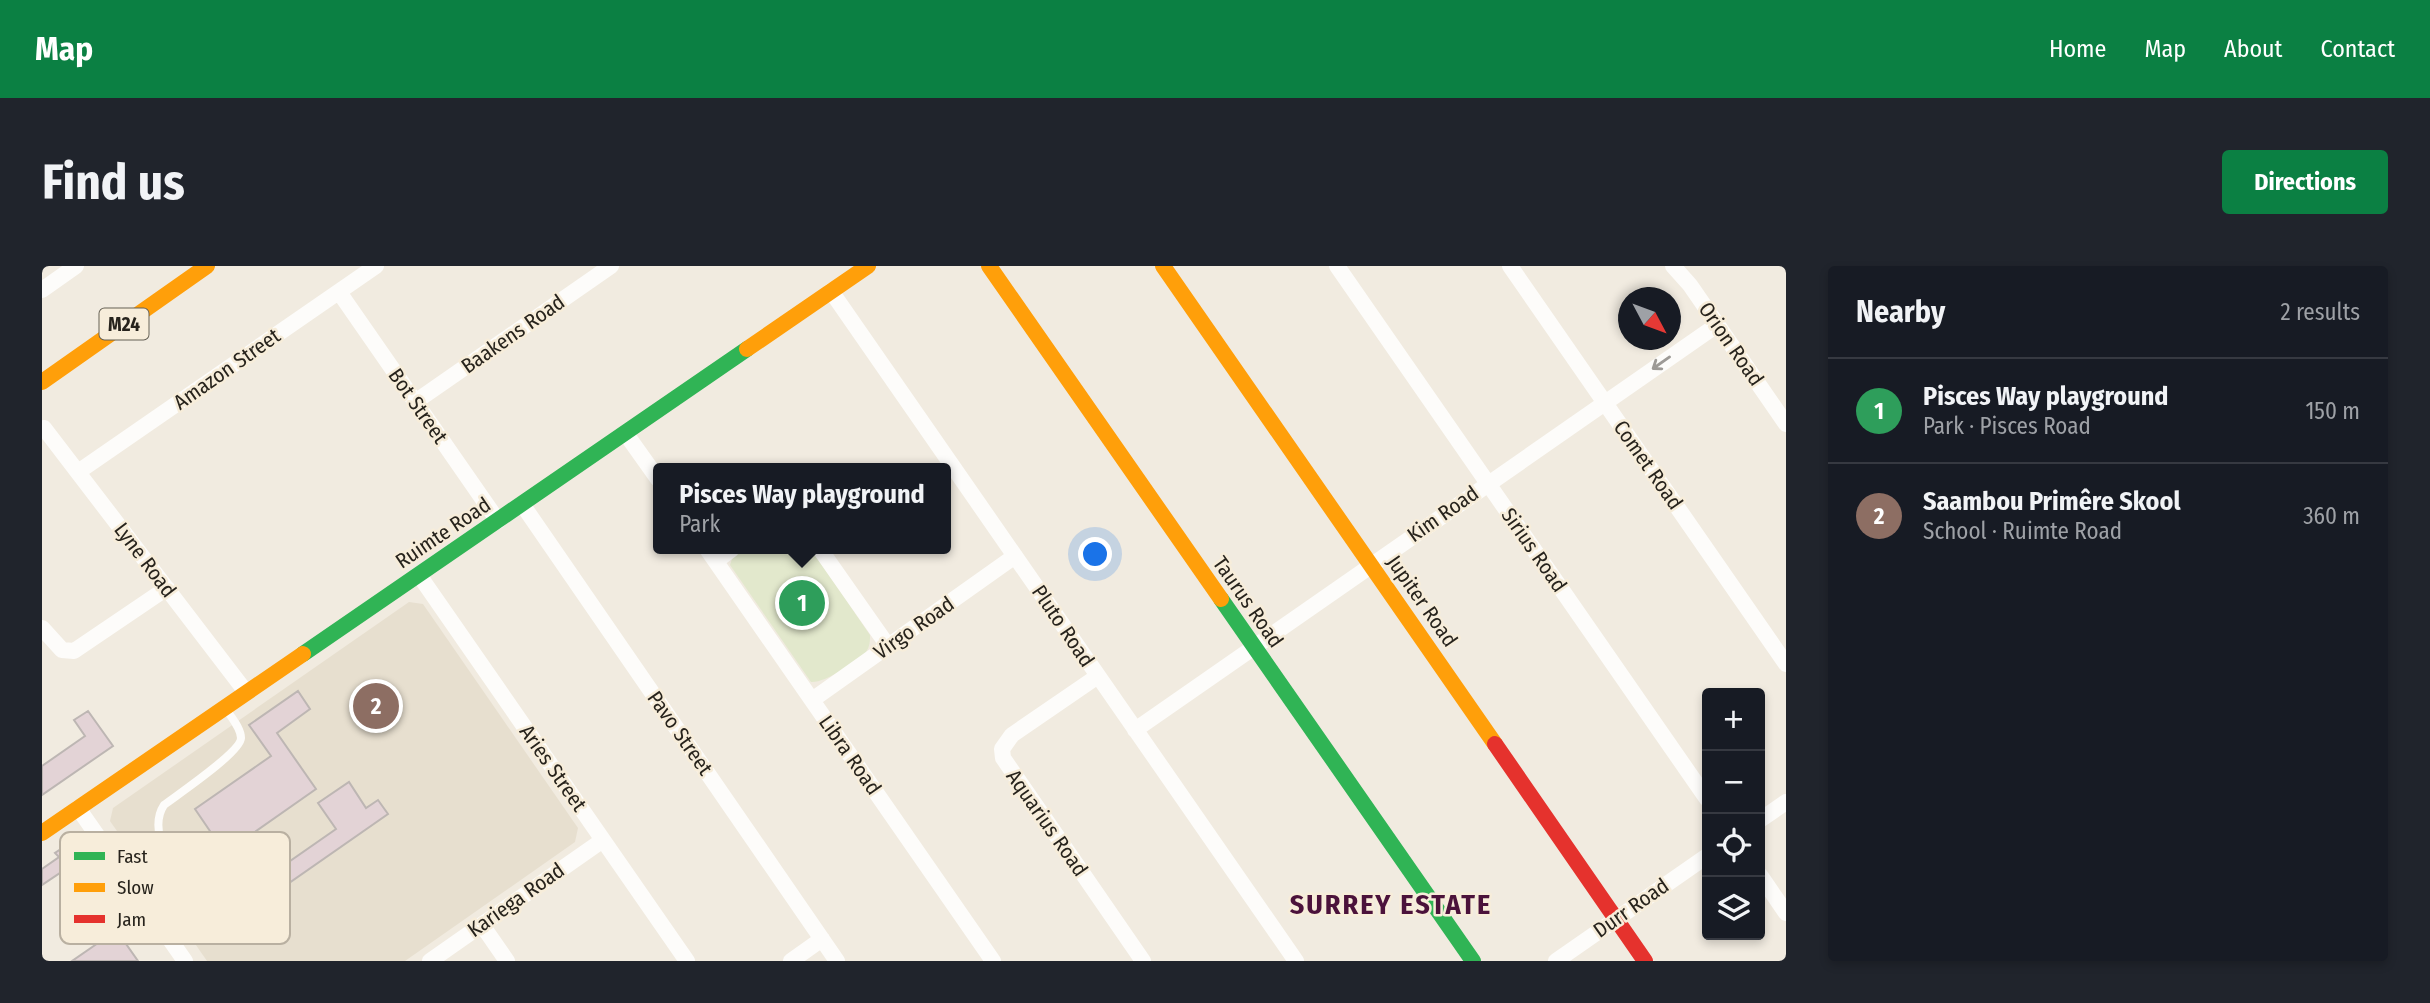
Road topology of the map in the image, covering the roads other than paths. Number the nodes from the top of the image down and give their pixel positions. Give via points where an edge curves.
1 (76, 266) edge
2 (207, 266) edge
3 (376, 266) edge
4 (611, 266) edge
5 (868, 266) edge
6 (989, 266) edge
7 (1163, 266) edge
8 (1337, 266) edge
9 (1510, 266) edge
10 (1673, 266) edge
11 (42, 290) edge
12 (831, 291) junction
13 (339, 292) junction
14 (1717, 325) junction
15 (42, 382) edge
16 (415, 402) junction
17 (1605, 402) junction
18 (1786, 424) edge
19 (44, 428) dead end
20 (626, 434) junction
21 (950, 463) edge
22 (951, 464) edge
23 (653, 471) edge
24 (78, 472) junction
25 (1488, 482) junction
26 (522, 504) junction
27 (498, 521) junction
28 (824, 554) edge
29 (711, 555) edge
30 (1015, 556) junction
31 (1371, 565) junction
32 (419, 575) junction
33 (167, 588) junction
34 (42, 628) edge
35 (888, 646) junction
36 (1254, 646) junction
37 (1786, 664) edge
38 (1098, 676) junction
39 (246, 692) junction
40 (812, 700) junction
41 (224, 706) junction
42 (1135, 730) junction
43 (1702, 792) edge
44 (1786, 802) edge
45 (78, 808) junction
46 (1765, 817) edge
47 (94, 832) edge
48 (160, 832) edge
49 (42, 833) edge
50 (603, 840) junction
51 (1702, 859) edge
52 (1761, 877) edge
53 (1786, 913) edge
54 (1615, 918) junction
55 (482, 925) junction
56 (822, 939) junction
57 (170, 944) edge
58 (181, 960) edge
59 (430, 961) edge
60 (507, 961) edge
61 (687, 961) edge
62 (791, 961) edge
63 (837, 961) edge
64 (993, 961) edge
65 (1143, 961) edge
66 (1296, 961) edge
67 (1473, 961) edge
68 (1556, 961) edge
69 (1645, 961) edge

1 - 11 street
2 - 15 street, M24
3 - 13 street, Amazon Street
4 - 16 street, Baakens Road
5 - 12 street, Ruimte Road
6 - 36 street, Taurus Road
7 - 31 street, Jupiter Road
8 - 25 street, Sirius Road
9 - 17 street, Comet Road
10 - 14 street, Orion Road
12 - 20 street, Ruimte Road
12 - 21 street, Pluto Road
13 - 16 street, Bot Street
13 - 24 street, Amazon Street
14 -> 17 street, Kim Road
14 - 18 street, Orion Road
16 - 27 street, Bot Street
17 - 25 street, Kim Road
17 - 37 street, Comet Road
19 - 24 street, Lyne Road
20 - 23 street
20 - 26 street, Ruimte Road
22 - 30 street, Pluto Road
24 - 33 street, Lyne Road
25 - 31 street, Kim Road
25 - 43 street, Sirius Road
26 - 27 street, Ruimte Road
26 - 56 street, Pavo Street
27 - 32 street, Ruimte Road
28 - 35 street
29 - 40 street, Libra Road
30 - 35 street, Virgo Road
30 - 38 street, Pluto Road
31 - 36 street, Kim Road
31 - 54 street, Jupiter Road
32 - 39 street, Ruimte Road
32 - 50 street, Aries Street
33 - 34 street via 74,651 62,650
33 - 39 street, Lyne Road
35 - 40 street, Virgo Road
36 - 42 street, Kim Road
36 - 67 street, Taurus Road
38 - 42 street, Pluto Road
38 - 65 street, Aquarius Road via 1012,735 1002,749 1003,758
39 - 41 street, Ruimte Road
40 - 64 street, Libra Road
41 - 45 street, Ruimte Road
41 - 48 lane via 240,732 240,743 164,805 159,813
42 - 66 street, Pluto Road
44 - 46 street
45 - 47 street
45 - 49 street, Ruimte Road
50 - 55 street, Kariega Road
50 - 61 street, Aries Street
51 - 54 street, Durr Road
52 - 53 street
54 - 68 street, Durr Road
54 - 69 street, Jupiter Road
55 - 59 street, Kariega Road
55 - 60 street
56 - 62 street
56 - 63 street, Pavo Street
57 - 58 street

